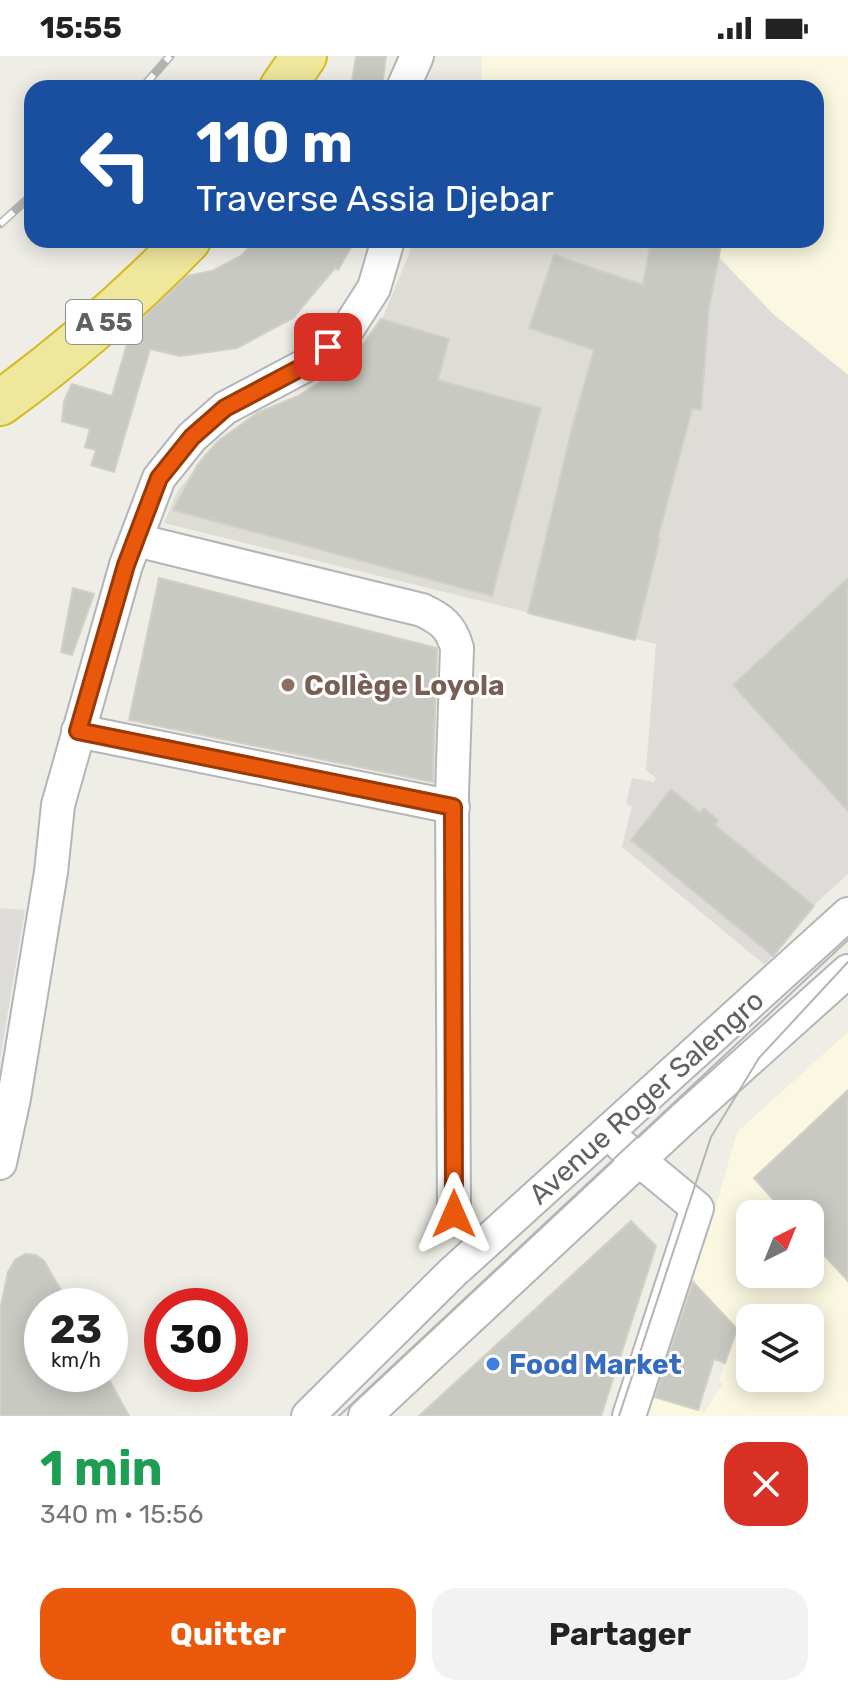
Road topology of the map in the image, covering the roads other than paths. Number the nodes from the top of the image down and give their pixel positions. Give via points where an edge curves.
1 (304, 56) edge
2 (334, 56) edge
3 (402, 56) edge
4 (417, 56) edge
5 (288, 80) edge
6 (318, 80) edge
7 (402, 80) edge
8 (406, 80) edge
9 (147, 248) edge
10 (180, 248) edge
11 (386, 248) edge
12 (0, 370) edge
13 (0, 403) edge
14 (136, 540) junction
15 (78, 731) junction
16 (453, 807) junction
17 (848, 914) edge
18 (848, 971) edge
19 (605, 1133) junction
20 (639, 1160) junction
21 (0, 1163) edge
22 (454, 1214) dead end
23 (308, 1416) edge
24 (365, 1416) edge
25 (629, 1416) edge

1 - 5 highway
2 - 6 highway
3 - 7 street
4 - 8 street
9 - 12 highway, A 55 via 98,294
10 - 13 highway, A 55 via 113,314
11 - 14 street via 374,288 347,330 308,364 225,408 192,437 159,478
14 - 15 street
14 - 16 street via 422,610 443,621 457,648
15 - 16 street
15 - 21 street via 58,805
16 - 22 street
17 - 19 street, Avenue Roger Salengro
18 - 20 street, Avenue Roger Salengro
19 - 20 street
19 - 23 street, Avenue Roger Salengro via 453,1272
20 - 24 street, Avenue Roger Salengro
20 - 25 street via 697,1208

